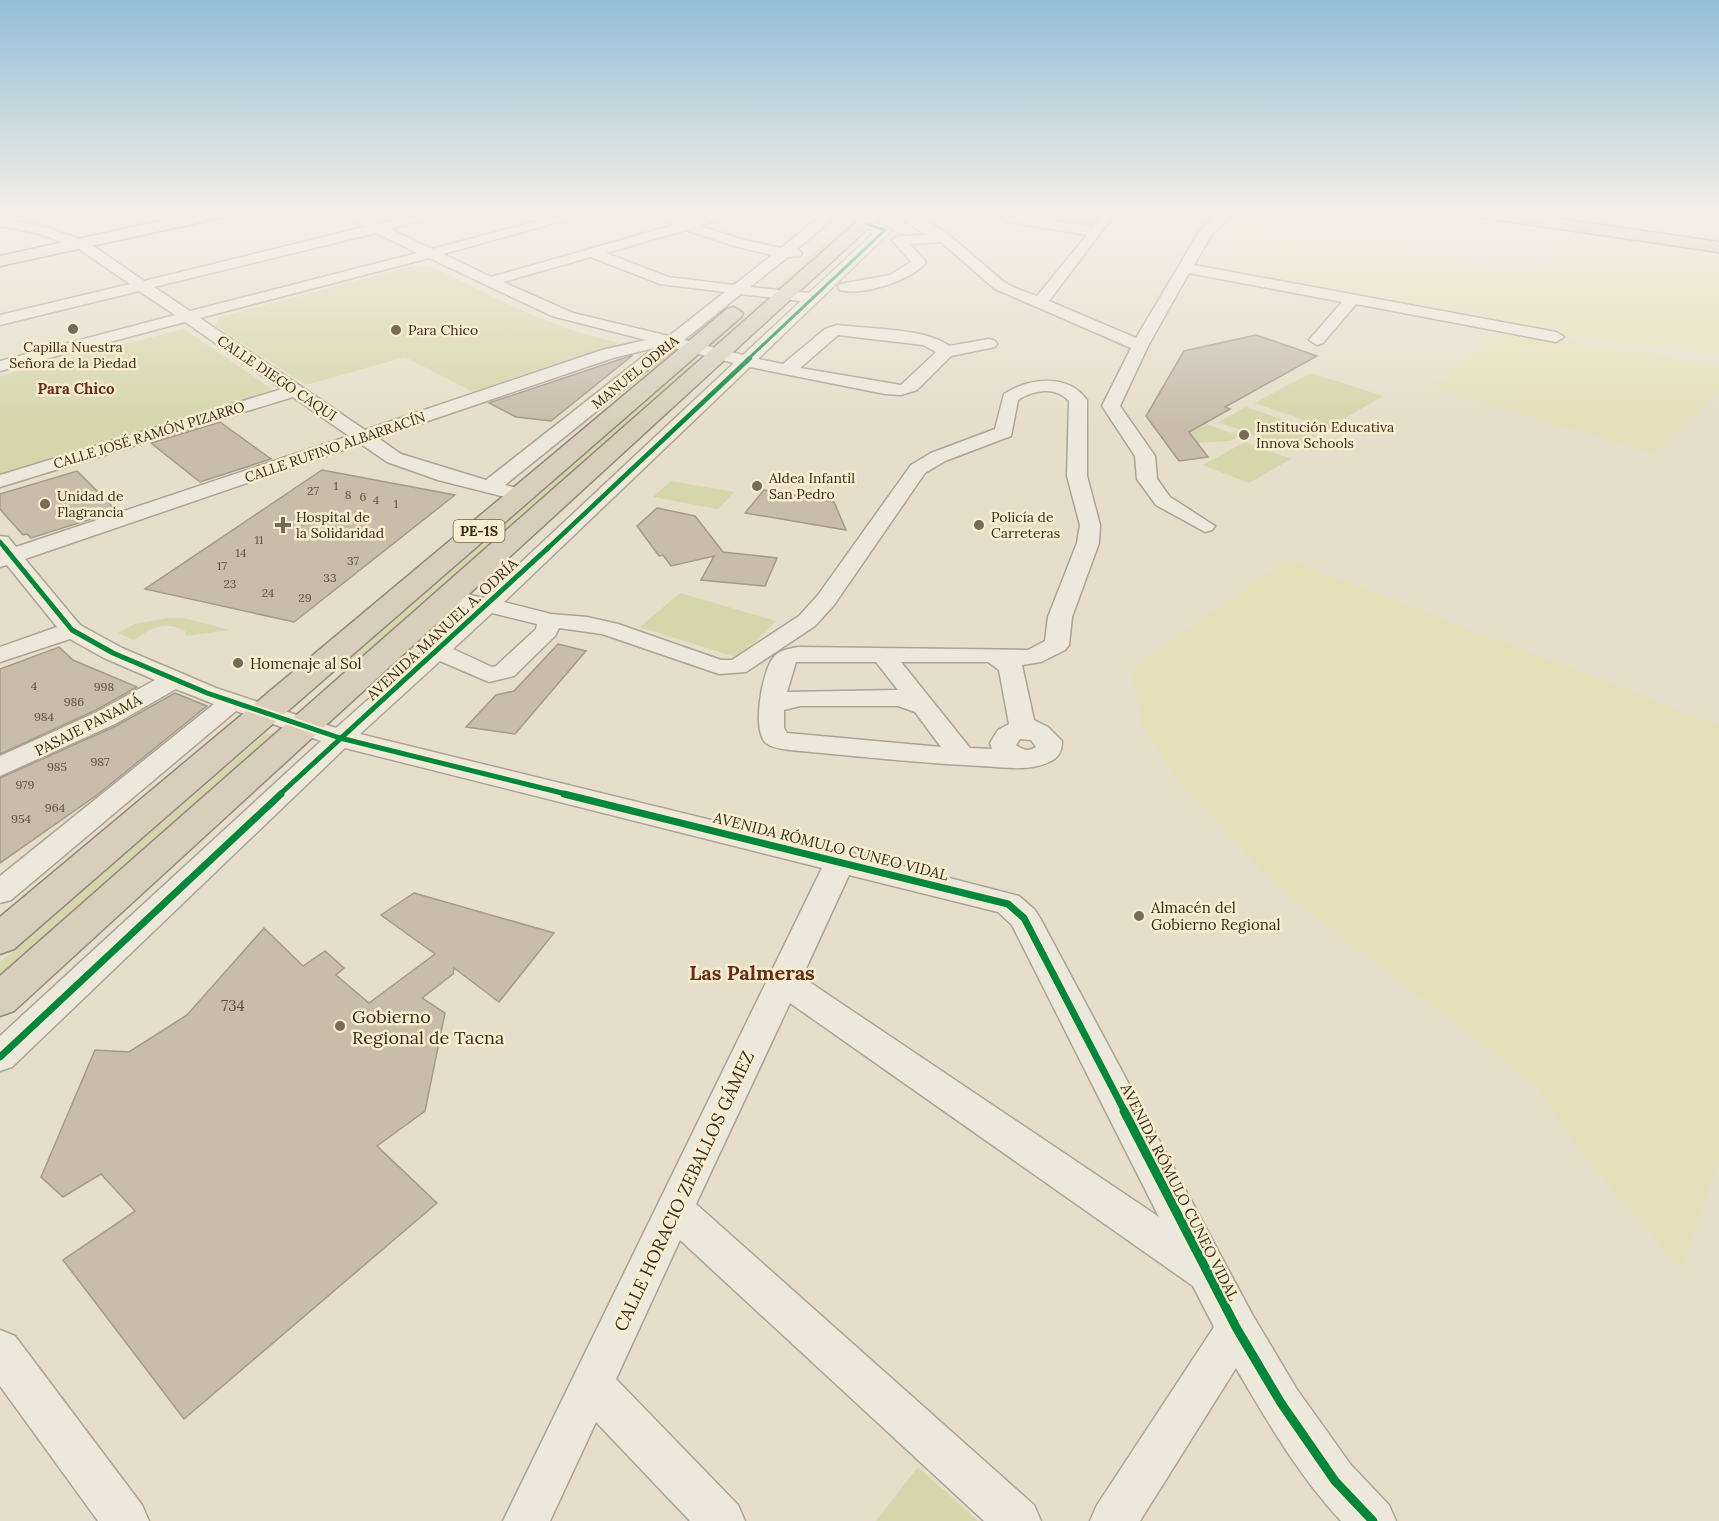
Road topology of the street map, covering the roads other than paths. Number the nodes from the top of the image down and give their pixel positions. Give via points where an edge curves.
1 (140, 282) edge
2 (157, 282) edge
3 (325, 282) edge
4 (488, 282) edge
5 (672, 282) edge
6 (746, 282) edge
7 (771, 282) edge
8 (800, 282) edge
9 (829, 282) edge
10 (851, 282) edge
11 (873, 282) edge
12 (995, 282) edge
13 (1056, 282) edge
14 (1177, 282) edge
15 (1261, 282) edge
16 (145, 285) junction
17 (845, 287) junction
18 (734, 291) junction
19 (758, 293) junction
20 (815, 295) junction
21 (786, 296) junction
22 (1353, 299) junction
23 (1039, 303) junction
24 (188, 317) junction
25 (0, 320) edge
26 (1556, 337) dead end
27 (1317, 340) dead end
28 (989, 344) dead end
29 (682, 346) junction
30 (1140, 346) junction
31 (946, 352) junction
32 (720, 356) junction
33 (745, 362) junction
34 (0, 366) edge
35 (787, 370) junction
36 (298, 390) junction
37 (362, 437) junction
38 (0, 481) edge
39 (490, 487) junction
40 (521, 495) junction
41 (1205, 526) dead end
42 (4, 553) edge
43 (449, 597) junction
44 (488, 605) junction
45 (549, 621) junction
46 (72, 630) junction
47 (783, 648) junction
48 (438, 651) junction
49 (0, 655) edge
50 (883, 655) junction
51 (1000, 658) junction
52 (175, 680) junction
53 (775, 696) junction
54 (912, 698) junction
55 (232, 702) junction
56 (266, 713) junction
57 (304, 727) junction
58 (340, 738) junction
59 (963, 757) junction
60 (0, 767) edge
61 (841, 860) junction
62 (0, 892) edge
63 (0, 939) edge
64 (783, 981) junction
65 (0, 1000) edge
66 (0, 1057) edge
67 (675, 1210) junction
68 (1209, 1274) junction
69 (1237, 1329) junction
70 (0, 1351) edge
71 (591, 1385) junction
72 (126, 1521) edge
73 (526, 1521) edge
74 (722, 1521) edge
75 (1018, 1521) edge
76 (1113, 1521) edge
77 (1372, 1521) edge

1 - 16 street, CALLE DIEGO CAQUI
2 - 16 street
3 - 24 street
4 - 29 street via 576,320
5 - 18 street
6 - 18 street, MANUEL ODRIA
7 - 19 highway, PE-1S
8 - 21 highway, AVENIDA MANUEL A. ODRÍA / PE-1S
9 - 20 street, AVENIDA MANUEL A. ODRÍA
10 - 17 street
11 - 17 street
12 - 23 street
13 - 23 street
14 - 30 street
15 - 22 street
16 - 24 street, CALLE DIEGO CAQUI
16 - 25 street
17 - 20 street
18 - 19 street
18 - 29 street, MANUEL ODRIA
19 - 21 street
19 - 29 highway, PE-1S
20 - 21 street
20 - 33 street, AVENIDA MANUEL A. ODRÍA
21 - 32 highway, AVENIDA MANUEL A. ODRÍA / PE-1S
22 - 26 street
22 - 27 street
23 - 30 street
24 - 34 street
24 - 36 street, CALLE DIEGO CAQUI
28 - 31 street
29 - 32 street
29 - 37 street, CALLE RUFINO ALBARRACÍN via 649,343 628,348
29 - 39 street, MANUEL ODRIA
29 - 40 highway, PE-1S
30 - 41 street via 1111,406 1145,456 1147,479 1163,501
31 - 35 street via 904,390
31 - 35 street via 924,340 837,330
32 - 33 street
32 - 43 highway, AVENIDA MANUEL A. ODRÍA / PE-1S
33 - 35 street
33 - 44 street, AVENIDA MANUEL A. ODRÍA
36 - 37 street, CALLE DIEGO CAQUI
36 - 38 street, CALLE JOSÉ RAMÓN PIZARRO
37 - 39 street, CALLE DIEGO CAQUI via 413,467
37 - 42 street, CALLE RUFINO ALBARRACÍN
39 - 40 street, CALLE DIEGO CAQUI
40 - 56 highway, PE-1S
42 - 46 street, AVENIDA RÓMULO CUNEO VIDAL
43 - 44 street
43 - 57 highway, AVENIDA MANUEL A. ODRÍA / PE-1S
44 - 45 street
44 - 48 street, AVENIDA MANUEL A. ODRÍA
45 - 47 street via 562,619 595,625 727,668
45 - 48 street via 547,631 505,671 489,675
46 - 49 street
46 - 52 street, AVENIDA RÓMULO CUNEO VIDAL
47 - 50 street via 798,654
47 - 51 street via 826,600 918,469 939,455 1004,432 1010,398 1020,390 1034,386 1065,389 1078,400 1077,476 1090,525 1088,543 1060,617 1057,645 1032,657
47 - 53 street
48 - 58 street, AVENIDA MANUEL A. ODRÍA
50 - 51 street
50 - 54 street
51 - 59 street via 1011,667 1015,742
52 - 55 street, AVENIDA RÓMULO CUNEO VIDAL
52 - 60 street, PASAJE PANAMÁ via 106,718
53 - 54 street via 780,701
53 - 59 street via 771,732 776,738
54 - 59 street
55 - 56 street, AVENIDA RÓMULO CUNEO VIDAL
55 - 62 street
56 - 57 street, AVENIDA RÓMULO CUNEO VIDAL
56 - 63 highway, PE-1S
57 - 58 street, AVENIDA RÓMULO CUNEO VIDAL
57 - 65 highway, AVENIDA MANUEL A. ODRÍA / PE-1S
58 - 61 street, AVENIDA RÓMULO CUNEO VIDAL
58 - 66 street, AVENIDA MANUEL A. ODRÍA
61 - 64 street, CALLE HORACIO ZEBALLOS GÁMEZ
61 - 68 street, AVENIDA RÓMULO CUNEO VIDAL via 997,901 1017,910
64 - 67 street, CALLE HORACIO ZEBALLOS GÁMEZ
64 - 68 street
67 - 71 street, CALLE HORACIO ZEBALLOS GÁMEZ
67 - 75 street
68 - 69 street, AVENIDA RÓMULO CUNEO VIDAL
69 - 76 street
69 - 77 street, AVENIDA RÓMULO CUNEO VIDAL via 1281,1403 1335,1481
70 - 72 street
71 - 73 street, CALLE HORACIO ZEBALLOS GÁMEZ
71 - 74 street

